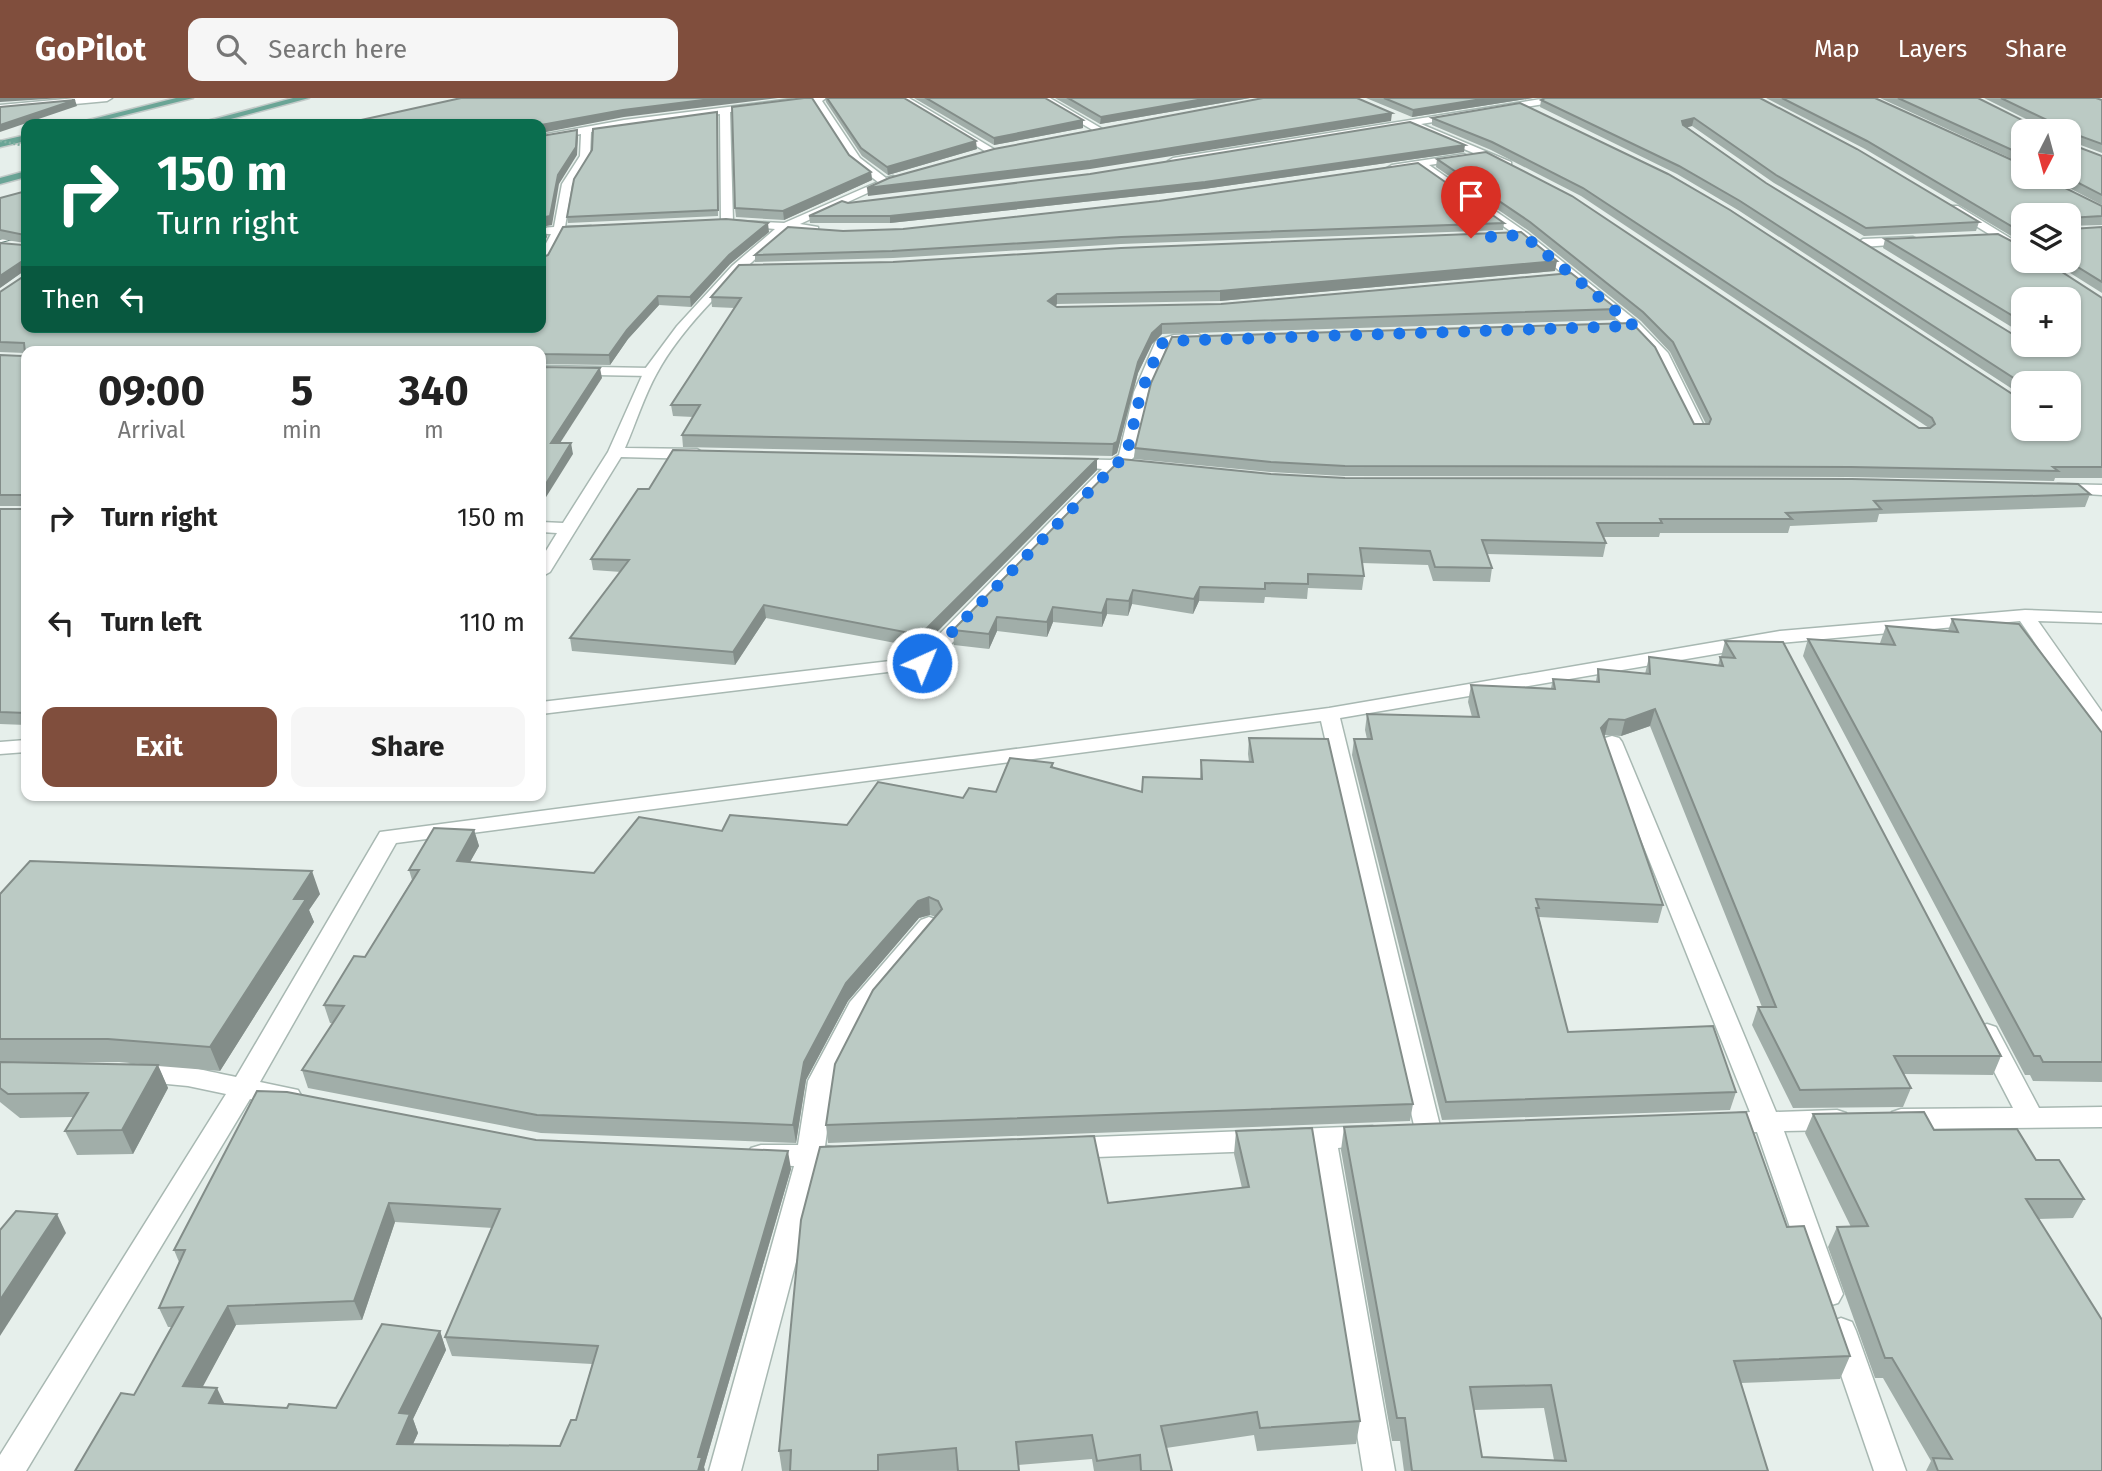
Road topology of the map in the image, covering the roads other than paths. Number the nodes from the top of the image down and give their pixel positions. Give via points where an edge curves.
1 (107, 98) edge
2 (188, 98) edge
3 (304, 98) edge
4 (819, 98) edge
5 (902, 98) edge
6 (1043, 98) edge
7 (1503, 98) edge
8 (1517, 104) junction
9 (0, 108) edge
10 (1541, 108) edge
11 (724, 112) junction
12 (1385, 112) edge
13 (99, 119) edge
14 (221, 119) edge
15 (1408, 121) junction
16 (1112, 127) edge
17 (586, 129) junction
18 (1099, 130) junction
19 (1086, 132) edge
20 (546, 137) edge
21 (21, 139) edge
22 (0, 143) edge
23 (1006, 148) edge
24 (992, 151) junction
25 (1486, 154) junction
26 (979, 155) edge
27 (1156, 163) edge
28 (1420, 164) junction
29 (1379, 170) edge
30 (1520, 171) edge
31 (912, 174) edge
32 (21, 175) edge
33 (0, 181) edge
34 (885, 182) junction
35 (1944, 203) edge
36 (862, 204) edge
37 (835, 206) junction
38 (785, 227) junction
39 (598, 229) edge
40 (559, 230) junction
41 (546, 231) edge
42 (832, 231) edge
43 (1523, 235) junction
44 (1497, 236) edge
45 (1851, 236) edge
46 (2000, 236) junction
47 (2011, 236) edge
48 (1973, 237) edge
49 (1931, 240) edge
50 (1863, 243) junction
51 (2011, 243) edge
52 (546, 254) edge
53 (1885, 257) edge
54 (736, 269) junction
55 (762, 269) edge
56 (1574, 276) junction
57 (1547, 278) edge
58 (1634, 326) junction
59 (1607, 327) edge
60 (1215, 338) edge
61 (546, 370) edge
62 (650, 372) junction
63 (1699, 430) edge
64 (615, 452) junction
65 (713, 454) edge
66 (1046, 462) edge
67 (1116, 464) junction
68 (1167, 469) edge
69 (2035, 489) edge
70 (2102, 490) edge
71 (546, 527) edge
72 (566, 528) junction
73 (546, 563) edge
74 (2025, 615) junction
75 (2102, 618) edge
76 (1780, 637) junction
77 (1793, 662) edge
78 (546, 707) edge
79 (1329, 714) junction
80 (2102, 726) edge
81 (1612, 742) edge
82 (21, 746) edge
83 (0, 748) edge
84 (929, 925) edge
85 (1980, 1019) edge
86 (115, 1073) edge
87 (243, 1088) junction
88 (311, 1101) edge
89 (2031, 1117) junction
90 (2102, 1117) edge
91 (1767, 1121) junction
92 (1700, 1124) edge
93 (1456, 1133) edge
94 (1429, 1134) junction
95 (1323, 1138) junction
96 (1050, 1149) edge
97 (729, 1153) edge
98 (873, 1156) edge
99 (810, 1157) junction
100 (8, 1471) edge
101 (725, 1471) edge
102 (1379, 1471) edge
103 (1890, 1471) edge

1 - 9 street
2 - 13 main road
3 - 14 main road
4 - 11 street
4 - 34 street via 856,160
5 - 24 street
6 - 18 street
7 - 8 street
8 - 10 street
8 - 15 street
11 - 17 street
11 - 38 street via 720,223
12 - 15 street
15 - 25 street
15 - 27 street
16 - 18 street
17 - 20 street
17 - 40 street via 585,156 567,184
18 - 19 street
21 - 22 main road
23 - 24 street
24 - 26 street
25 - 28 street
25 - 30 street
28 - 29 street
28 - 43 street
31 - 34 street
32 - 33 main road
34 - 37 street
35 - 46 street
36 - 37 street
37 - 38 street
38 - 42 street
38 - 54 street
39 - 40 street
40 - 41 street
40 - 52 street
43 - 44 street
43 - 56 street
45 - 50 street
46 - 47 street
46 - 48 street
46 - 51 street
49 - 50 street
50 - 53 street
54 - 55 street
54 - 62 street
56 - 57 street
56 - 58 street
58 - 59 street
58 - 63 street via 1661,353
60 - 67 street via 1161,344 1146,379 1126,457
61 - 62 street
62 - 64 street
64 - 65 street
64 - 72 street
66 - 67 street
67 - 68 street
67 - 78 street via 922,663
69 - 70 street
71 - 72 street
72 - 73 street
74 - 75 street
74 - 76 street
74 - 80 street
76 - 77 street
76 - 79 street
79 - 87 street via 388,837
79 - 94 street
81 - 91 street
82 - 83 street
84 - 99 street via 862,1002 821,1081
85 - 89 street
86 - 87 street via 188,1077
87 - 88 street
87 - 100 street
89 - 90 street
89 - 91 street
91 - 92 street
91 - 103 street
93 - 94 street
94 - 95 street
95 - 96 street
95 - 102 street
97 - 99 street
98 - 99 street
99 - 101 street

